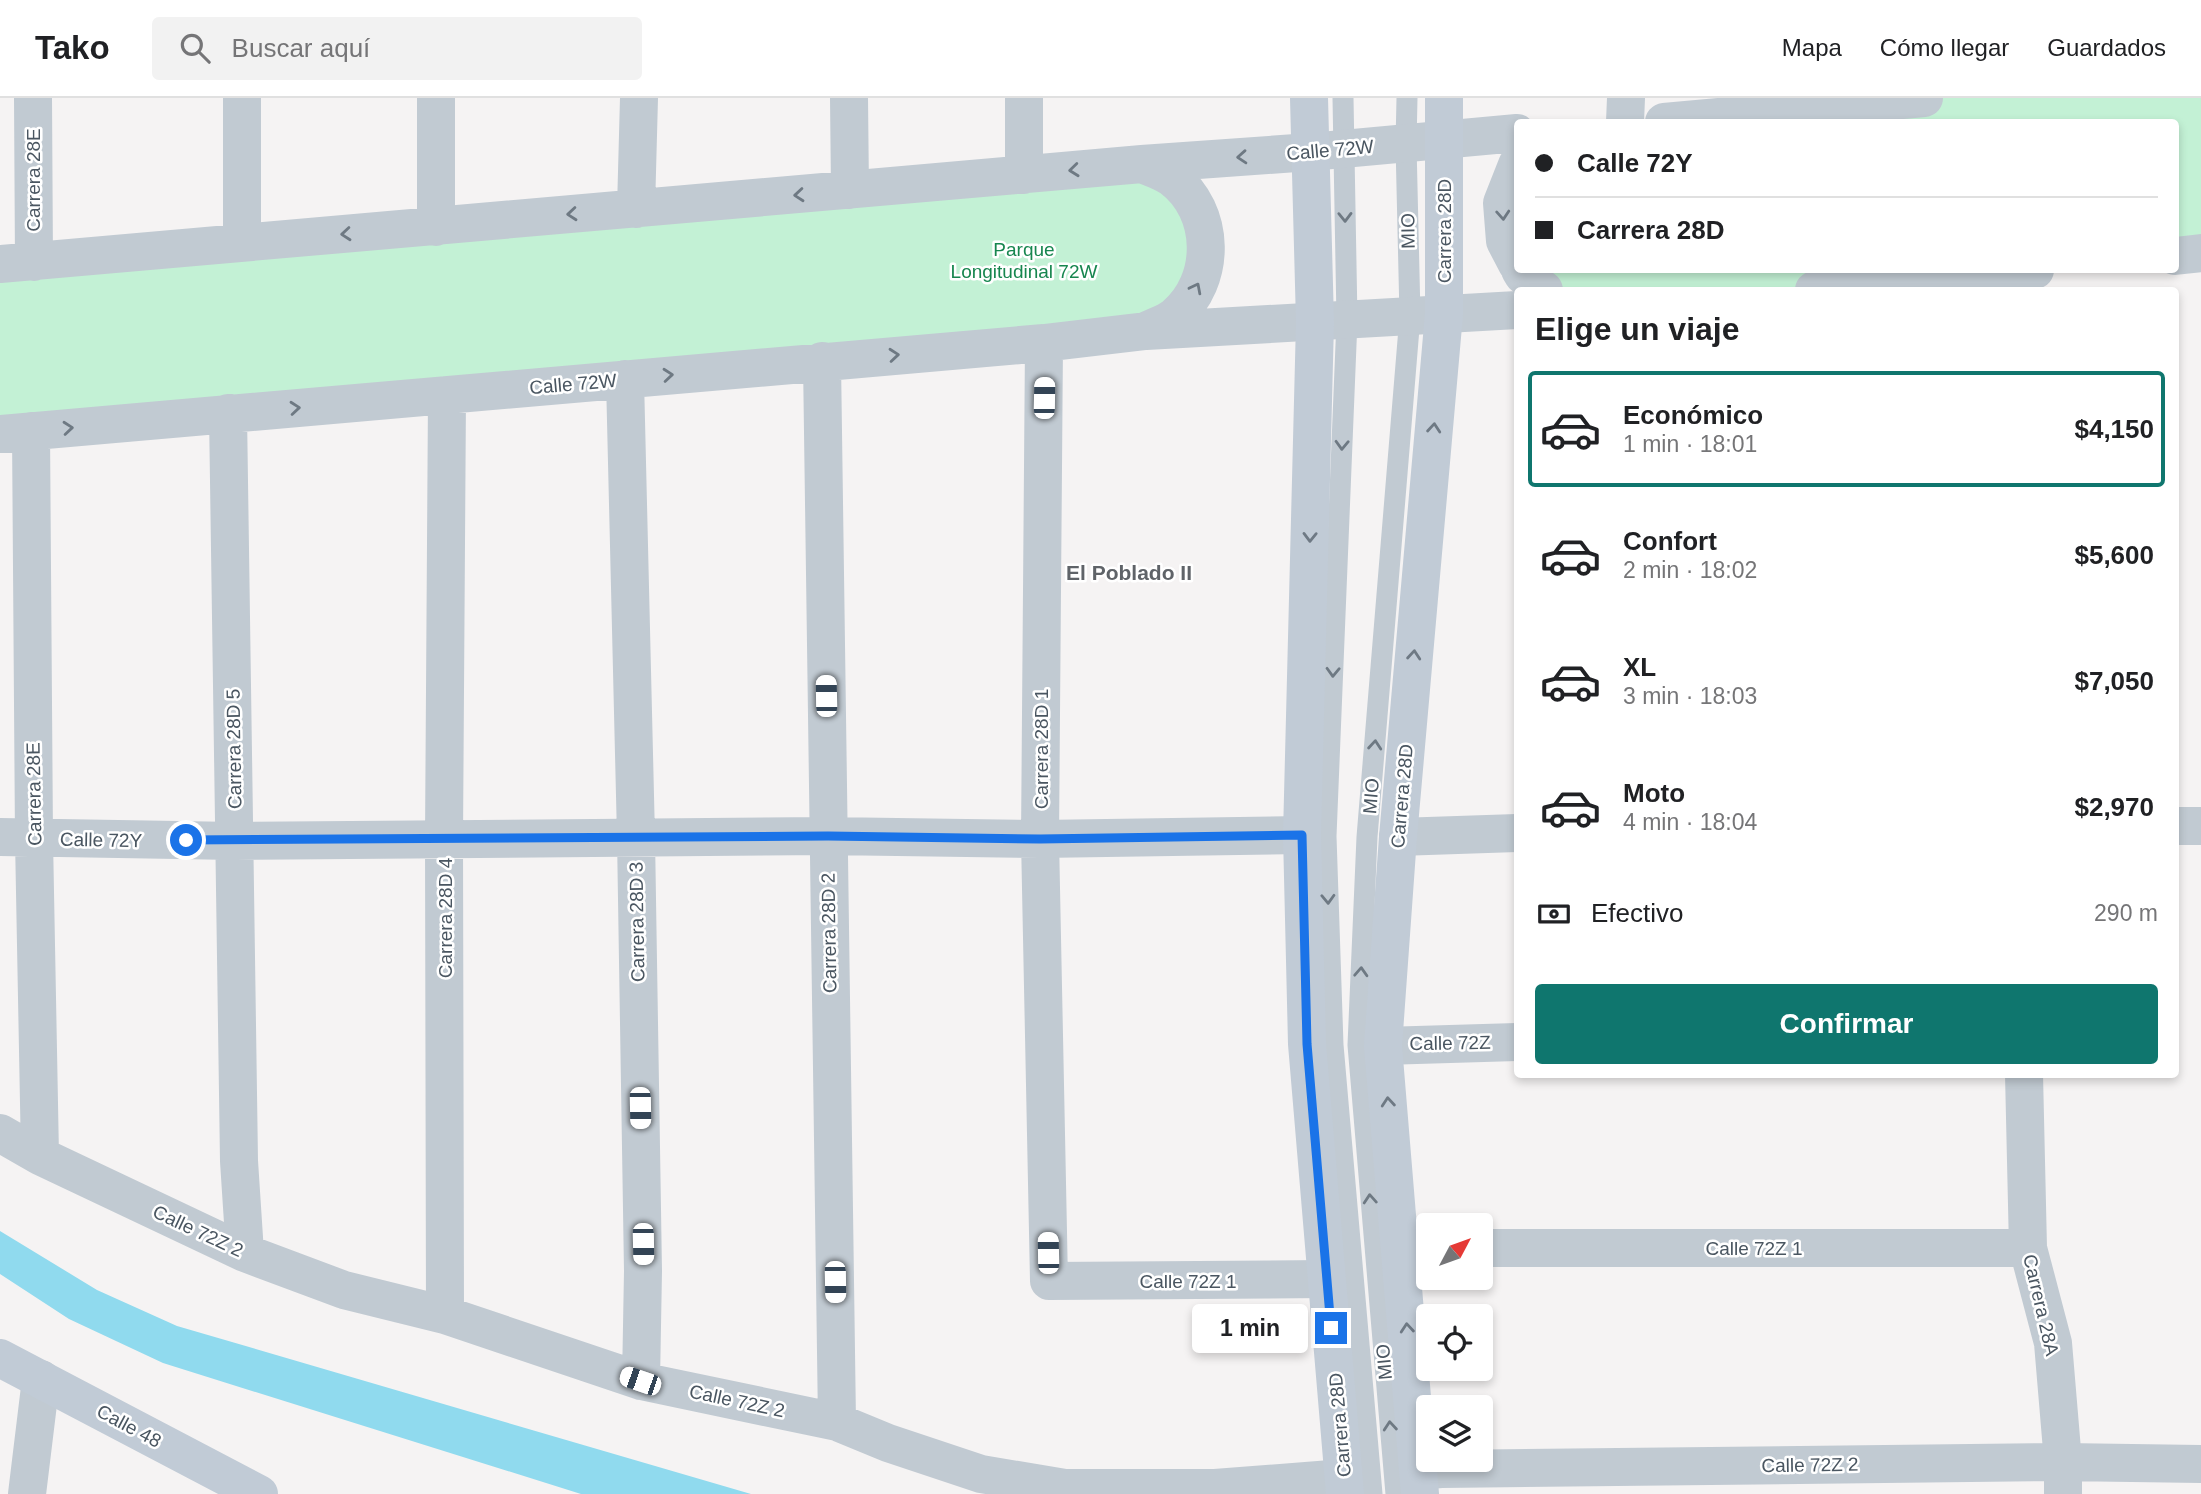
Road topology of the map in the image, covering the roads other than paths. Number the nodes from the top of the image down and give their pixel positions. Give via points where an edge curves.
1 (33, 98) edge
2 (242, 98) edge
3 (436, 98) edge
4 (639, 98) edge
5 (849, 98) edge
6 (1024, 98) edge
7 (1309, 98) edge
8 (1343, 98) edge
9 (1407, 98) edge
10 (1444, 98) edge
11 (1626, 98) edge
12 (1924, 98) edge
13 (1828, 102) edge
14 (1625, 119) edge
15 (1689, 119) edge
16 (1514, 133) edge
17 (1444, 141) junction
18 (1406, 144) junction
19 (1327, 151) junction
20 (1142, 164) junction
21 (1514, 173) edge
22 (1024, 175) junction
23 (850, 190) junction
24 (636, 209) junction
25 (436, 227) junction
26 (243, 243) junction
27 (2201, 253) edge
28 (2179, 256) edge
29 (1514, 258) edge
30 (17, 263) edge
31 (1522, 273) edge
32 (2003, 273) edge
33 (1540, 287) edge
34 (1863, 287) edge
35 (1514, 310) edge
36 (1427, 315) junction
37 (1331, 321) junction
38 (1146, 331) junction
39 (1044, 343) junction
40 (822, 361) junction
41 (625, 379) junction
42 (447, 395) junction
43 (228, 414) junction
44 (16, 432) edge
45 (2179, 826) edge
46 (2201, 826) edge
47 (1514, 833) edge
48 (1302, 835) junction
49 (828, 836) junction
50 (636, 837) junction
51 (1398, 837) junction
52 (17, 838) edge
53 (444, 838) junction
54 (1040, 839) junction
55 (236, 841) junction
56 (1514, 1042) edge
57 (1383, 1046) junction
58 (2024, 1078) edge
59 (0, 1133) edge
60 (40, 1156) junction
61 (1414, 1248) edge
62 (1493, 1248) edge
63 (2028, 1248) junction
64 (245, 1253) junction
65 (1327, 1279) junction
66 (1049, 1281) joint
67 (444, 1315) junction
68 (0, 1357) edge
69 (41, 1379) junction
70 (640, 1381) junction
71 (837, 1422) junction
72 (2201, 1464) edge
73 (2063, 1478) edge
74 (1411, 1486) edge
75 (1354, 1488) edge
76 (245, 1490) edge
77 (27, 1494) edge

1 - 30 street, Carrera 28E
2 - 26 street
3 - 25 street
4 - 24 street
5 - 23 street
6 - 22 street
7 - 19 street, Carrera 28D
8 - 19 lane
9 - 18 lane, MIO
10 - 17 street, Carrera 28D
11 - 14 street
12 - 13 street
13 - 15 street
16 - 17 street, Calle 72W
17 - 18 street, Calle 72W
17 - 36 street, Carrera 28D
18 - 19 street, Calle 72W
18 - 36 lane, MIO
19 -> 20 street, Calle 72W
19 -> 37 street, Carrera 28D
20 -> 22 street, Calle 72W
38 -> 20 street, Calle 72W via 1174,317 1195,293 1206,252 1205,231 1194,201 1172,178
21 -> 29 street via 1502,203 1505,241
22 - 23 street, Calle 72W
23 -> 24 street, Calle 72W
24 -> 25 street, Calle 72W
25 -> 26 street, Calle 72W
26 - 30 street, Calle 72W
27 - 28 street
31 - 33 street
32 - 34 street
35 - 36 street, Calle 72W
36 - 37 street, Calle 72W
51 -> 36 street, Carrera 28D
74 -> 36 lane, MIO via 1358,1045 1367,836
37 - 38 street, Calle 72W
37 -> 48 street, Carrera 28D
37 -> 75 lane, MIO via 1326,836
38 - 39 street, Calle 72W
40 -> 39 street, Calle 72W
39 - 54 street, Carrera 28D 1
41 -> 40 street, Calle 72W
40 - 49 street, Carrera 28D 2
41 - 42 street, Calle 72W
41 - 50 street, Carrera 28D 3
43 -> 42 street, Calle 72W
42 - 53 street, Carrera 28D 4
44 -> 43 street, Calle 72W
43 - 55 street, Carrera 28D 5
44 - 52 street, Carrera 28E
45 - 46 street
47 - 51 street
48 - 54 street, Calle 72Y
48 - 65 street, Carrera 28D via 1307,1044
49 - 50 street, Calle 72Y
49 - 54 street, Calle 72Y
49 - 71 street, Carrera 28D 2
50 - 53 street, Calle 72Y
50 - 70 street, Carrera 28D 3 via 643,1271
51 - 57 street, Carrera 28D
52 - 55 street, Calle 72Y
52 - 60 street, Carrera 28E
53 - 55 street, Calle 72Y
53 - 67 street, Carrera 28D 4
54 - 66 street, Carrera 28D 1
55 - 64 street, Carrera 28D 5 via 239,1160
56 - 57 street, Calle 72Z
61 -> 57 street, Carrera 28D
58 - 63 street, Carrera 28A
59 - 60 street, Calle 72Z 2
60 - 64 street, Calle 72Z 2
74 -> 61 street, Carrera 28D
62 - 63 street, Calle 72Z 1
63 - 73 street, Carrera 28A via 2053,1343
64 - 67 street, Calle 72Z 2 via 344,1290
65 - 66 street, Calle 72Z 1
65 - 75 street, Carrera 28D
67 - 70 street, Calle 72Z 2
68 - 69 street, Calle 48
69 - 76 street, Calle 48
69 - 77 street
70 - 71 street, Calle 72Z 2
71 - 75 street, Calle 72Z 2 via 981,1474 1065,1488
72 - 73 street, Calle 72Z 2
73 - 74 street, Calle 72Z 2 via 1441,1469

